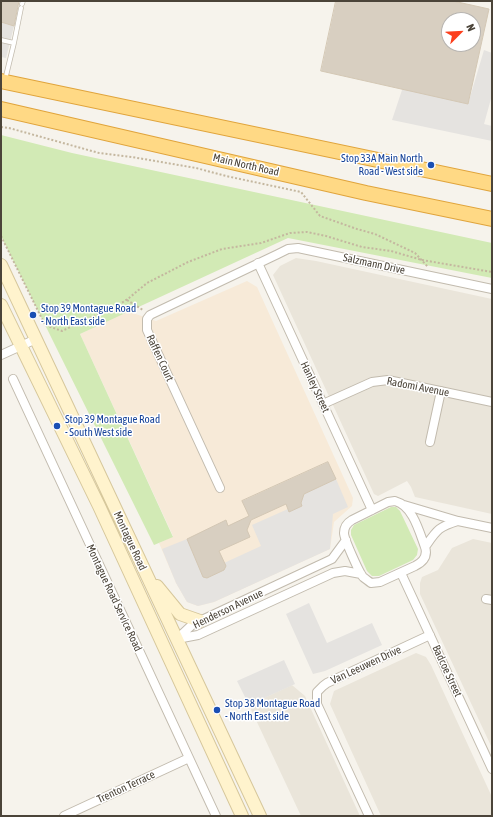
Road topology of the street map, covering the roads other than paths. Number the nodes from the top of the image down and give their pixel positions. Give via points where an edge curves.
1 (22, 5) edge
2 (1, 40) edge
3 (14, 43) junction
4 (3, 82) edge
5 (1, 109) edge
6 (492, 184) edge
7 (492, 219) edge
8 (258, 263) junction
9 (1, 265) edge
10 (492, 289) edge
11 (1, 305) edge
12 (36, 339) junction
13 (21, 346) junction
14 (1, 355) edge
15 (12, 380) dead end
16 (442, 392) junction
17 (492, 402) edge
18 (323, 404) junction
19 (430, 442) dead end
20 (220, 488) dead end
21 (404, 505) junction
22 (372, 510) junction
23 (458, 521) junction
24 (492, 528) edge
25 (346, 540) junction
26 (425, 547) junction
27 (401, 572) junction
28 (146, 573) junction
29 (362, 574) junction
30 (200, 621) junction
31 (430, 635) junction
32 (177, 639) junction
33 (163, 646) junction
34 (189, 758) junction
35 (492, 769) edge
36 (64, 816) edge
37 (216, 816) edge
38 (242, 816) edge
39 (260, 816) edge
40 (369, 816) edge

1 - 3 lane
2 - 3 lane
3 - 4 lane
4 - 6 highway
5 - 7 highway, Main North Road via 366,193
8 - 10 street, Salzmann Drive via 288,249 298,248
8 - 18 street, Hanley Street
8 - 20 street, Raffen Court via 155,311 147,319 147,330
9 - 12 main road, Montague Road
11 - 13 main road, Montague Road
12 - 13 street
12 - 28 main road, Montague Road
13 - 14 street
13 - 33 main road, Montague Road via 99,506
15 - 34 street, Montague Road Service Road
16 - 17 street, Radomi Avenue
16 - 18 street, Radomi Avenue via 380,380
16 - 19 street
18 - 22 street, Hanley Street
21 - 22 street via 395,501 388,502
21 - 23 street
21 - 26 street via 412,516
22 - 25 street via 347,524 344,531
23 - 24 street
23 - 26 street via 438,529
25 - 29 street
25 - 30 street, Henderson Avenue via 332,559
26 - 27 street via 427,552 420,564
27 - 29 street via 376,583 367,580
27 - 31 street, Badcoe Street
28 - 30 main road via 180,614
28 - 32 main road, Montague Road
29 - 32 street, Henderson Avenue via 345,571 333,573 198,635
30 - 32 street, Henderson Avenue
31 - 35 street, Badcoe Street
31 - 40 street, Van Leeuwen Drive via 327,683 317,692 317,704
32 - 33 main road
32 - 39 main road, Montague Road
33 - 38 main road, Montague Road
34 - 36 street, Trenton Terrace
34 - 37 street, Montague Road Service Road

